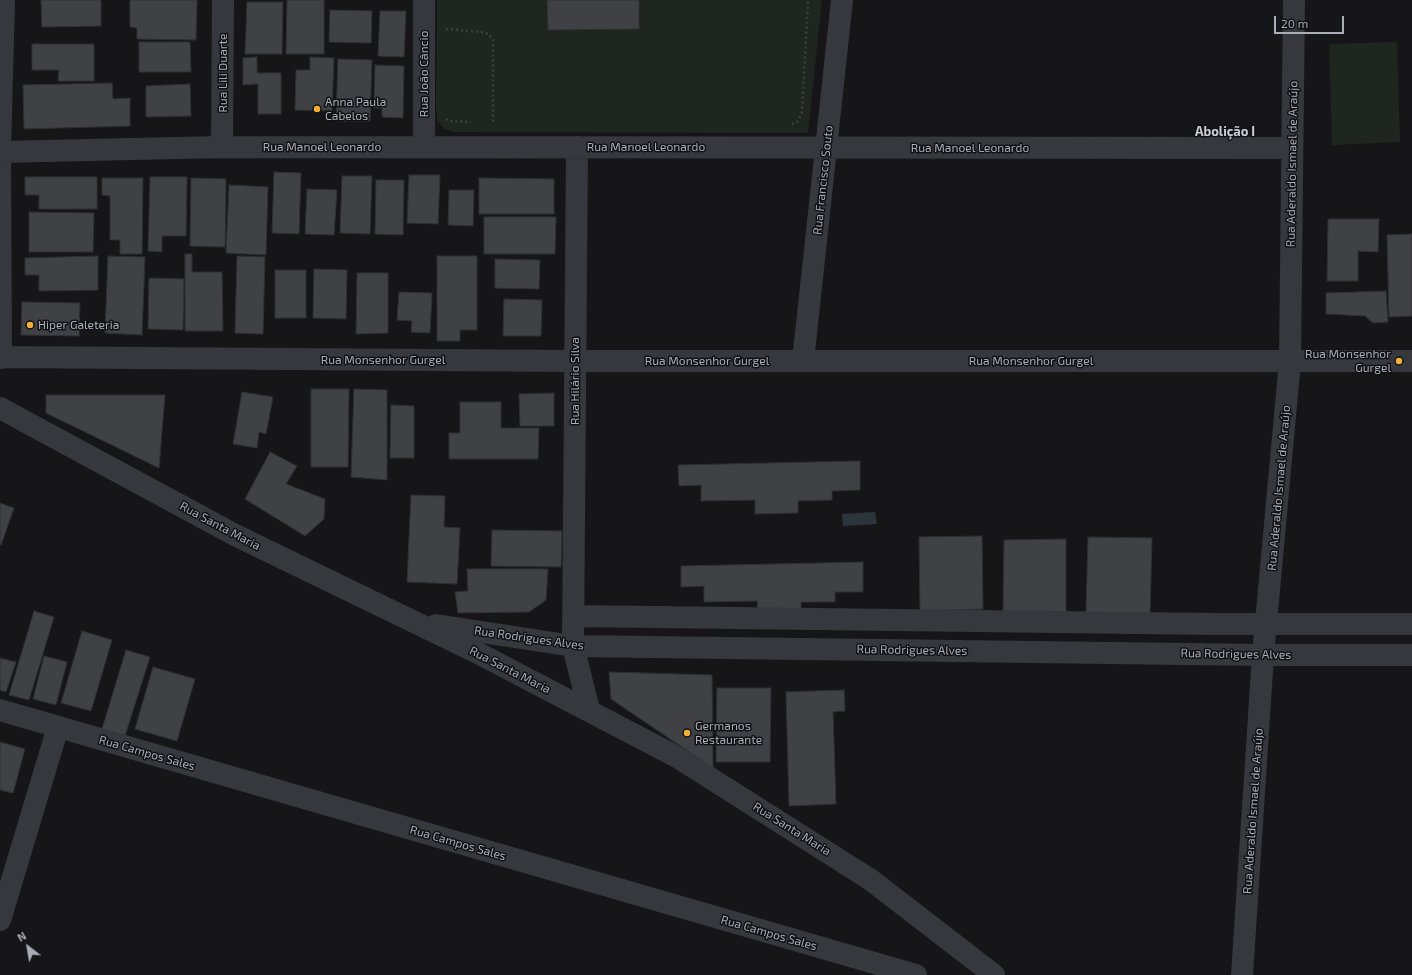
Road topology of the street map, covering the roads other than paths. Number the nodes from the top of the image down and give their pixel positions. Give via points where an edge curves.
1 (4, 0) edge
2 (223, 0) edge
3 (424, 0) edge
4 (842, 0) edge
5 (1294, 0) edge
6 (222, 147) junction
7 (424, 147) junction
8 (577, 147) junction
9 (826, 148) junction
10 (1292, 148) junction
11 (0, 152) edge
12 (0, 358) edge
13 (576, 361) junction
14 (803, 361) junction
15 (1290, 361) junction
16 (1412, 361) edge
17 (0, 408) edge
18 (575, 616) junction
19 (415, 621) junction
20 (1266, 624) junction
21 (1412, 624) edge
22 (574, 646) junction
23 (1263, 655) junction
24 (1412, 655) edge
25 (0, 710) edge
26 (589, 710) junction
27 (58, 727) junction
28 (0, 920) edge
29 (916, 975) edge
30 (994, 975) edge
31 (1242, 975) edge

1 - 11 street
2 - 6 street, Rua Lili Duarte
3 - 7 street, Rua João Câncio
4 - 9 street, Rua Francisco Souto
5 - 10 street, Rua Aderaldo Ismael de Araújo
6 - 7 street, Rua Manoel Leonardo
6 - 11 street, Rua Manoel Leonardo
7 - 8 street, Rua Manoel Leonardo
8 - 9 street, Rua Manoel Leonardo
8 - 13 street, Rua Hilário Silva
9 - 10 street, Rua Manoel Leonardo
9 - 14 street, Rua Francisco Souto
10 - 15 street, Rua Aderaldo Ismael de Araújo
11 - 12 street
12 - 13 street, Rua Monsenhor Gurgel
13 - 14 street, Rua Monsenhor Gurgel
13 - 18 street, Rua Hilário Silva
14 - 15 street, Rua Monsenhor Gurgel
15 - 16 street, Rua Monsenhor Gurgel
15 - 20 street, Rua Aderaldo Ismael de Araújo
17 - 19 street, Rua Santa Maria via 235,535
18 - 20 street
18 - 22 street, Rua Hilário Silva
19 - 22 street, Rua Rodrigues Alves
19 - 26 street, Rua Santa Maria
20 - 21 street
20 - 23 street, Rua Aderaldo Ismael de Araújo
22 - 23 street, Rua Rodrigues Alves
22 - 26 street, Rua Hilário Silva
23 - 24 street, Rua Rodrigues Alves
23 - 31 street, Rua Aderaldo Ismael de Araújo
25 - 27 street, Rua Campos Sales
26 - 30 street, Rua Santa Maria via 678,757 871,880
27 - 28 street
27 - 29 street, Rua Campos Sales

